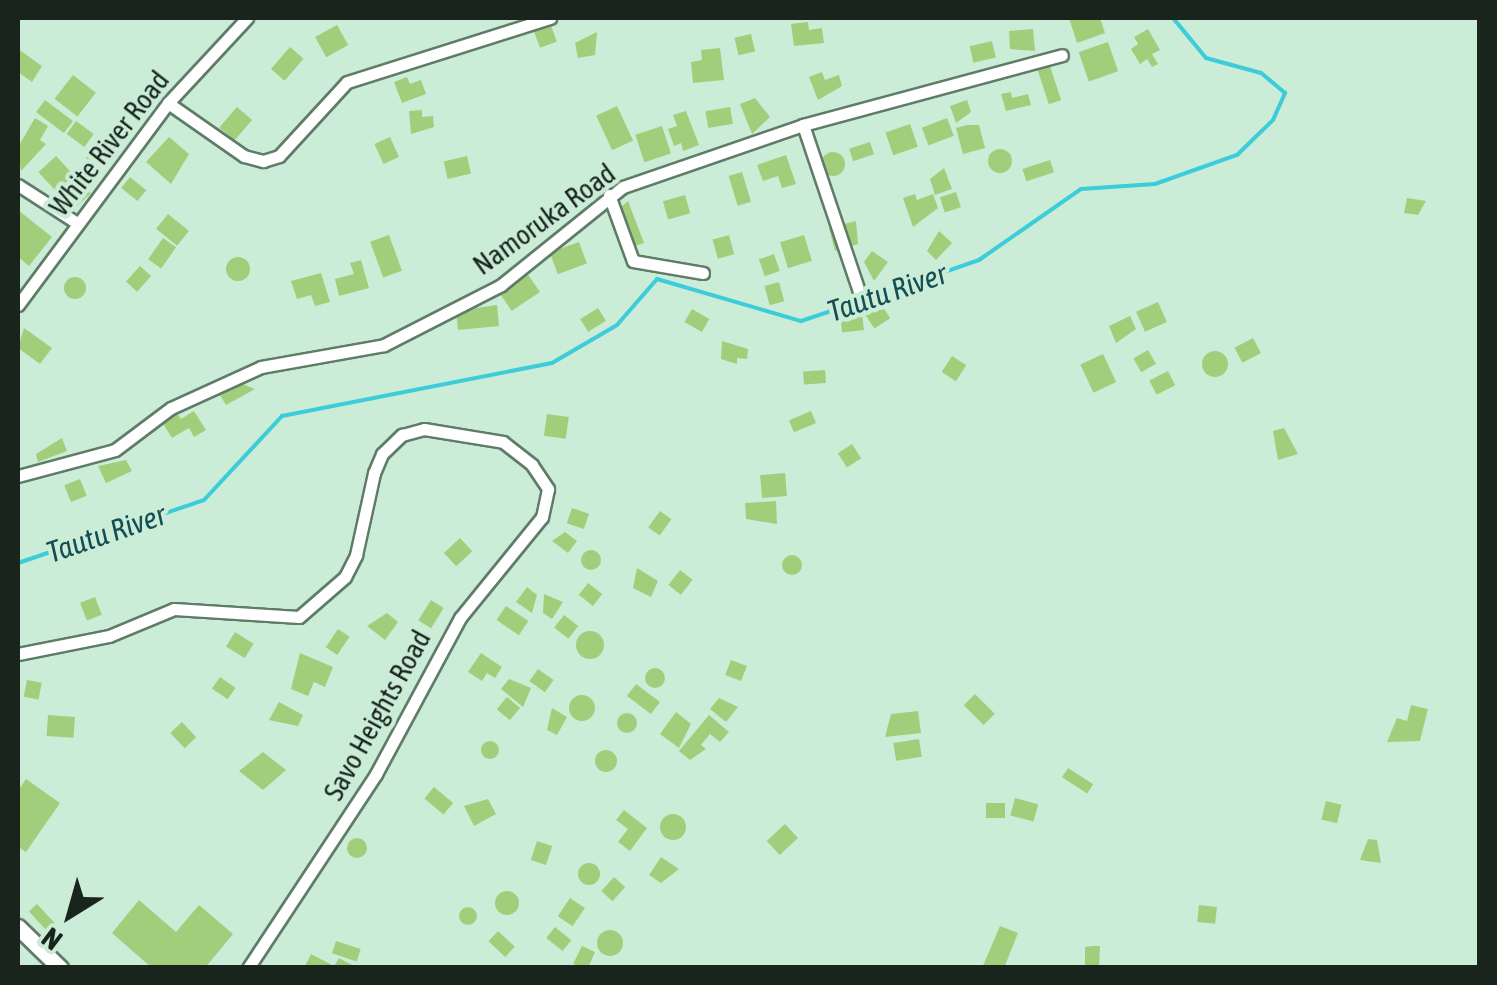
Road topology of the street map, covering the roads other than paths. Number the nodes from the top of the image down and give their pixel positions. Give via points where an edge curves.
1 (248, 18) edge
2 (550, 18) edge
3 (1062, 55) dead end
4 (168, 104) junction
5 (803, 125) junction
6 (18, 184) edge
7 (609, 195) junction
8 (77, 223) junction
9 (703, 273) dead end
10 (18, 305) edge
11 (864, 306) dead end
12 (18, 476) edge
13 (18, 654) edge
14 (18, 926) edge
15 (60, 968) edge
16 (248, 968) edge

1 - 4 street, White River Road
2 - 4 street via 347,82 279,156 263,162
3 - 5 street, Namoruka Road
4 - 8 street, White River Road
5 - 7 street, Namoruka Road
5 - 11 street
6 - 8 street
7 - 9 street via 634,261
7 - 12 street, Namoruka Road via 501,285 384,345 261,368 170,408 116,450
8 - 10 street, White River Road
13 - 16 street, Savo Heights Road via 109,636 174,609 299,617 344,577 356,555 382,454 402,436 424,429 503,442 548,489 542,518 460,618 376,774
14 - 15 main road

